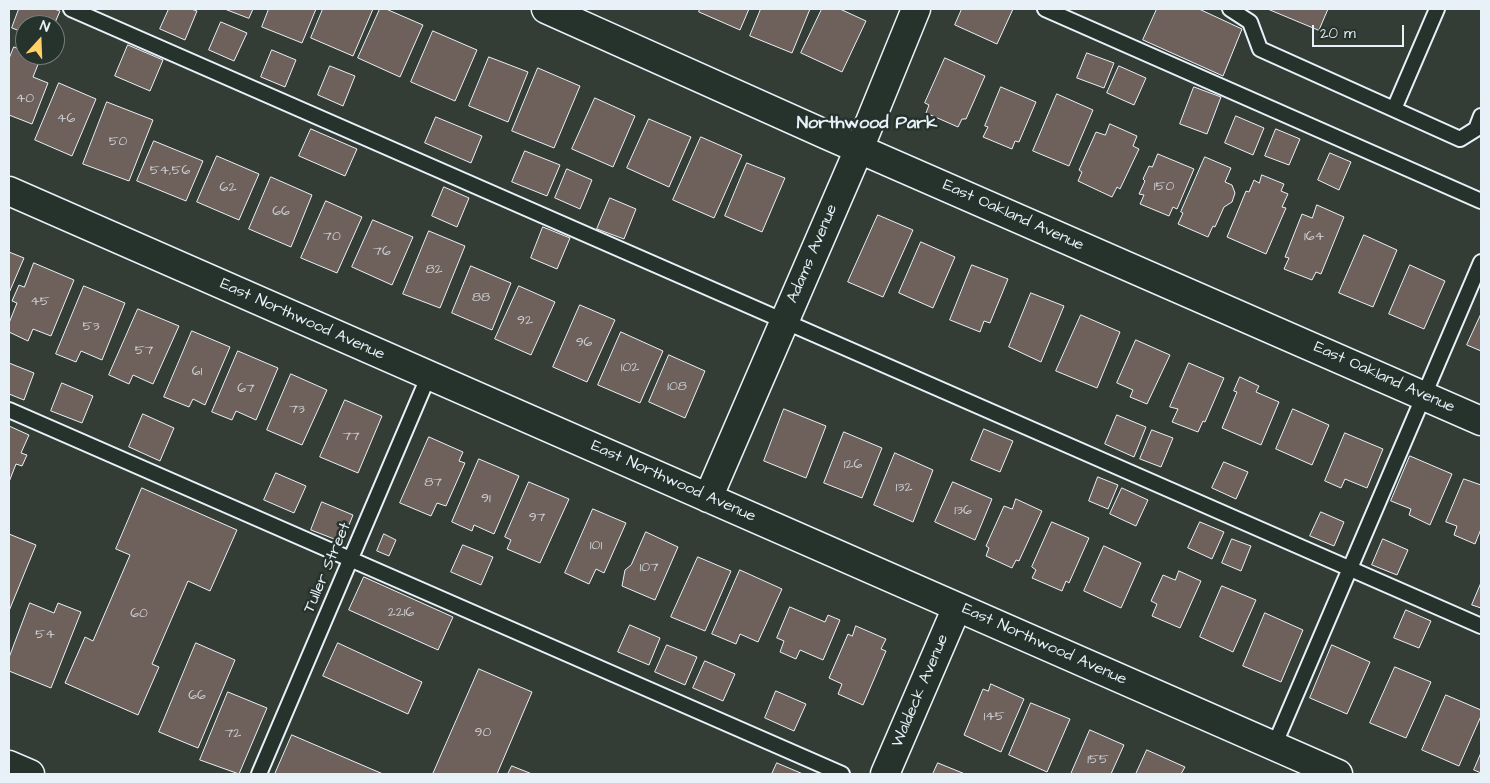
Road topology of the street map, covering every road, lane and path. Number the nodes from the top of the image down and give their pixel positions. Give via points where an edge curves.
1 (71, 9) edge
2 (546, 9) edge
3 (916, 9) edge
4 (1045, 9) edge
5 (1230, 9) edge
6 (1436, 9) edge
7 (1394, 109) junction
8 (1481, 116) edge
9 (859, 148) junction
10 (9, 191) edge
11 (1481, 201) edge
12 (1481, 262) edge
13 (784, 322) junction
14 (429, 375) junction
15 (1424, 396) junction
16 (9, 410) edge
17 (1481, 421) edge
18 (708, 498) junction
19 (350, 560) junction
20 (1350, 569) junction
21 (957, 607) junction
22 (1481, 626) edge
23 (1274, 746) junction
24 (9, 765) edge
25 (30, 774) edge
26 (259, 774) edge
27 (842, 774) edge
28 (885, 774) edge
29 (1338, 774) edge

1 - 13 lane
2 - 9 street, East Oakland Avenue
3 - 9 street, Adams Avenue
4 - 11 lane
5 - 7 lane via 1250,22 1260,48
6 - 7 lane
7 - 8 lane via 1460,140 1476,129
9 - 13 street, Adams Avenue
9 - 15 street, East Oakland Avenue
10 - 14 street, East Northwood Avenue
12 - 15 lane
13 - 18 street, Adams Avenue
13 - 20 lane
14 - 18 street, East Northwood Avenue
14 - 19 lane, Tuller Street
15 - 17 street, East Oakland Avenue
15 - 20 lane
16 - 19 lane
18 - 21 street, East Northwood Avenue
19 - 26 lane, Tuller Street
19 - 27 lane
20 - 22 lane
20 - 23 lane
21 - 23 street, East Northwood Avenue
21 - 28 street, Waldeck Avenue
23 - 29 street, East Northwood Avenue
24 - 25 street

